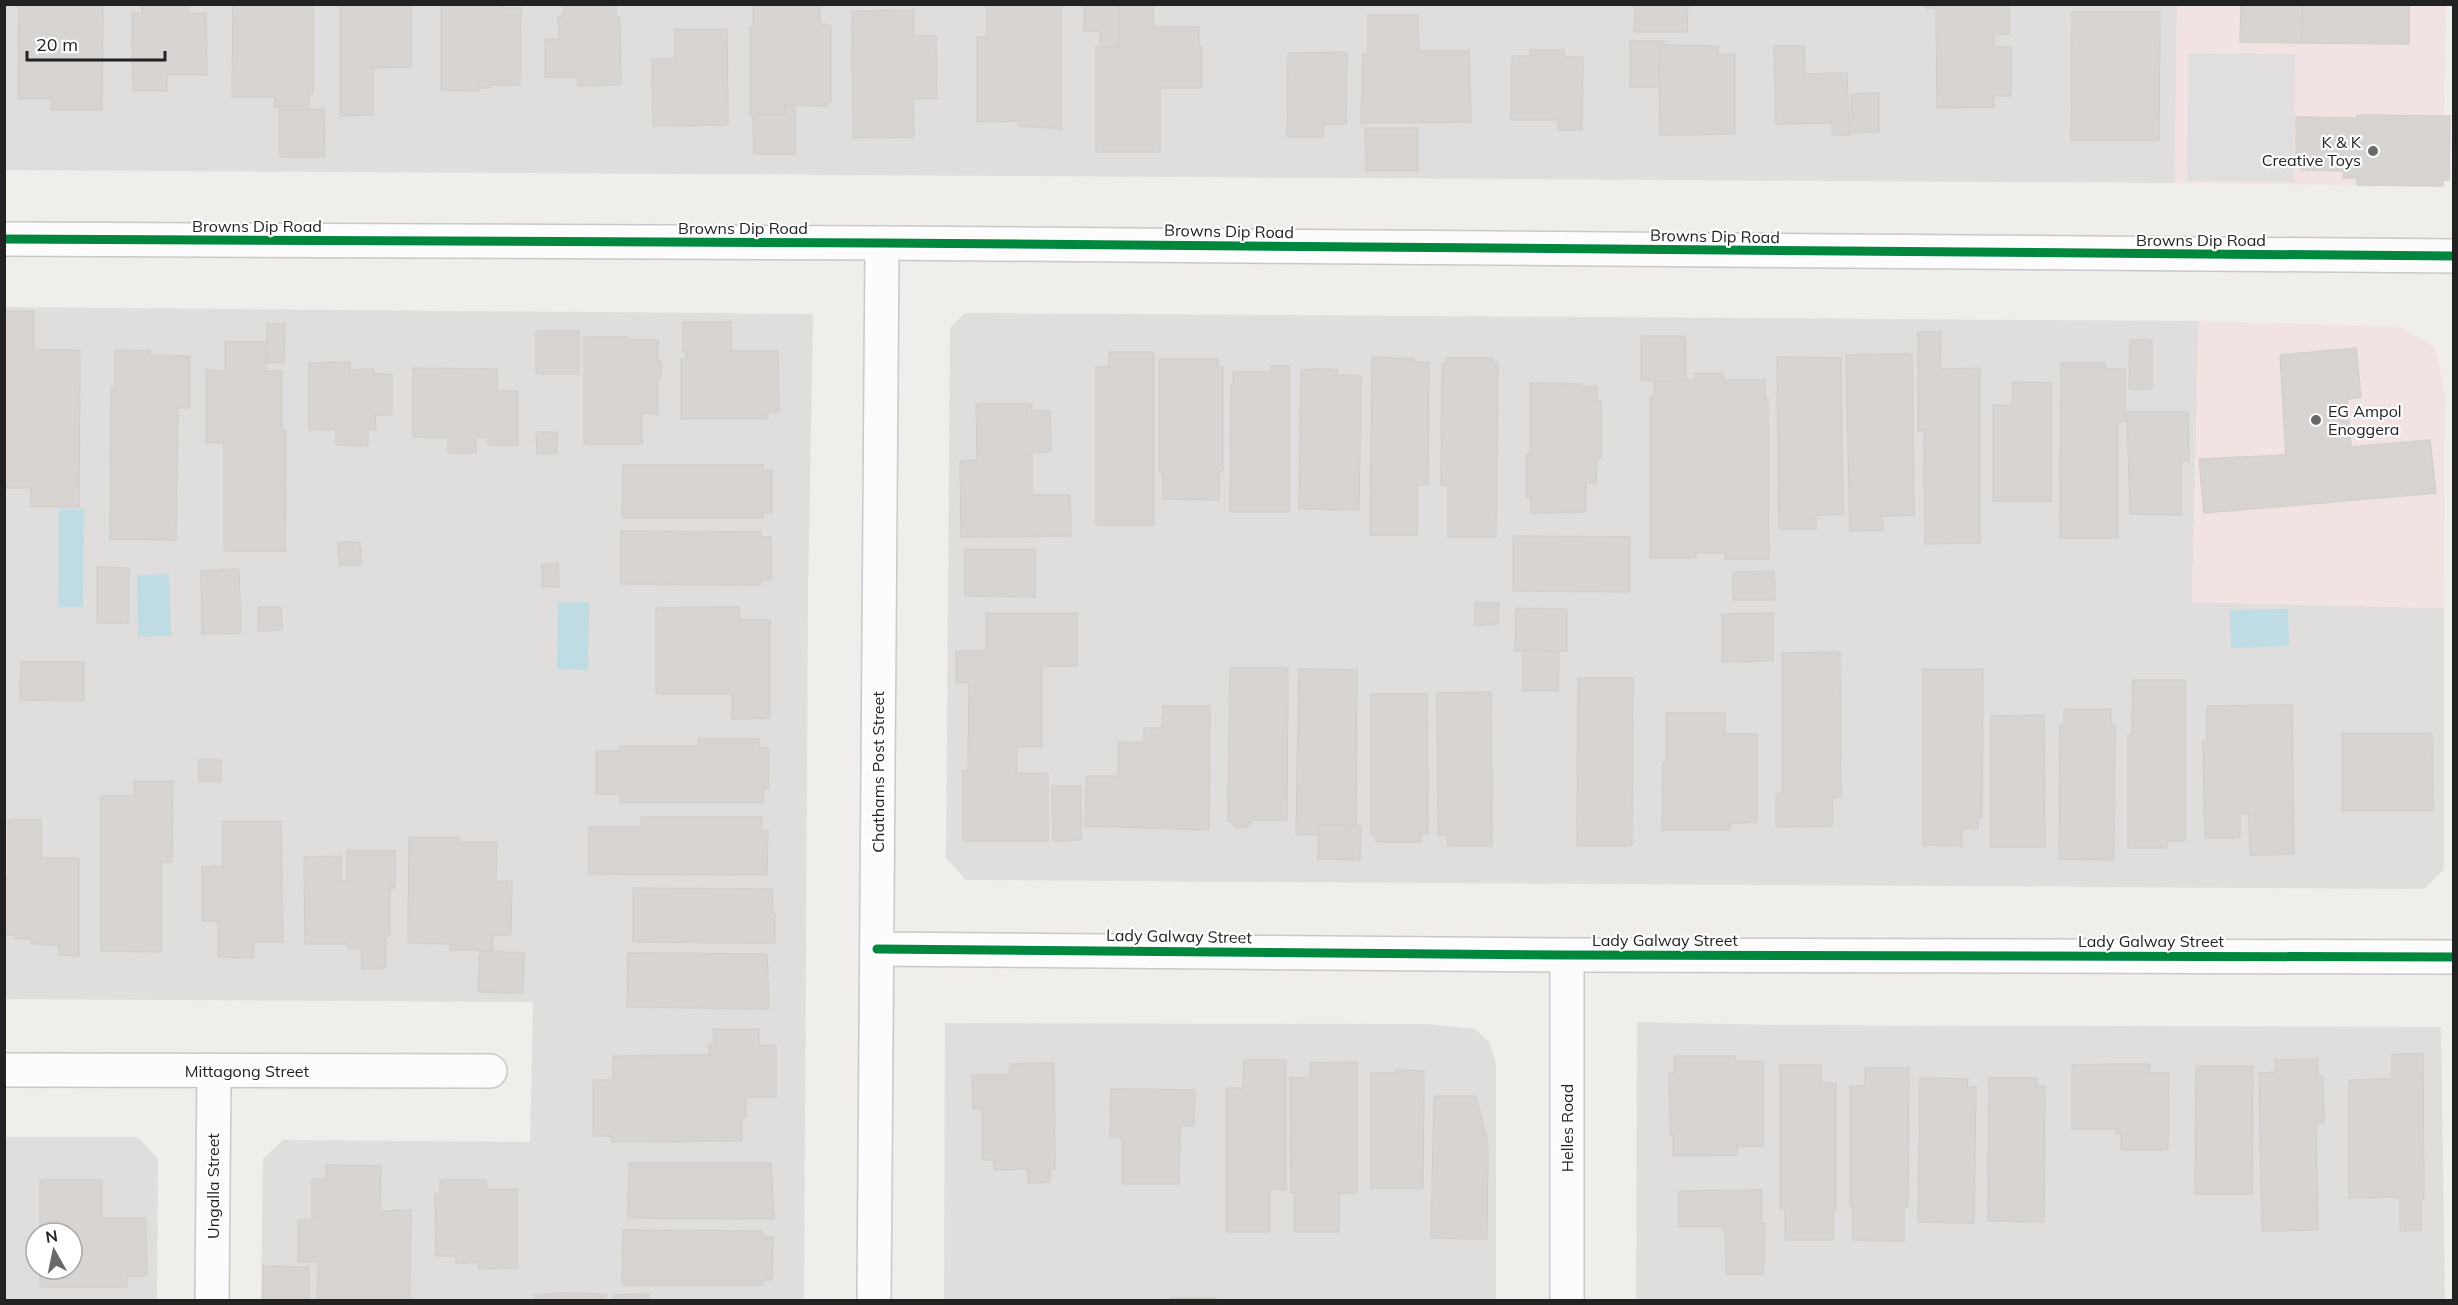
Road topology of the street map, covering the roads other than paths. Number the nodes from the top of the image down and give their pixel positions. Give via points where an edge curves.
1 (4, 239) edge
2 (882, 243) junction
3 (2454, 256) edge
4 (877, 949) junction
5 (1567, 955) junction
6 (2454, 957) edge
7 (4, 1070) edge
8 (214, 1071) junction
9 (490, 1071) dead end
10 (212, 1300) edge
11 (874, 1300) edge
12 (1567, 1300) edge

1 - 2 street, Browns Dip Road
2 - 3 street, Browns Dip Road
2 - 4 street, Chathams Post Street
4 - 5 street, Lady Galway Street
4 - 11 street, Chathams Post Street
5 - 6 street, Lady Galway Street
5 - 12 street, Helles Road
7 - 8 street, Mittagong Street
8 - 9 street, Mittagong Street
8 - 10 street, Ungalla Street

